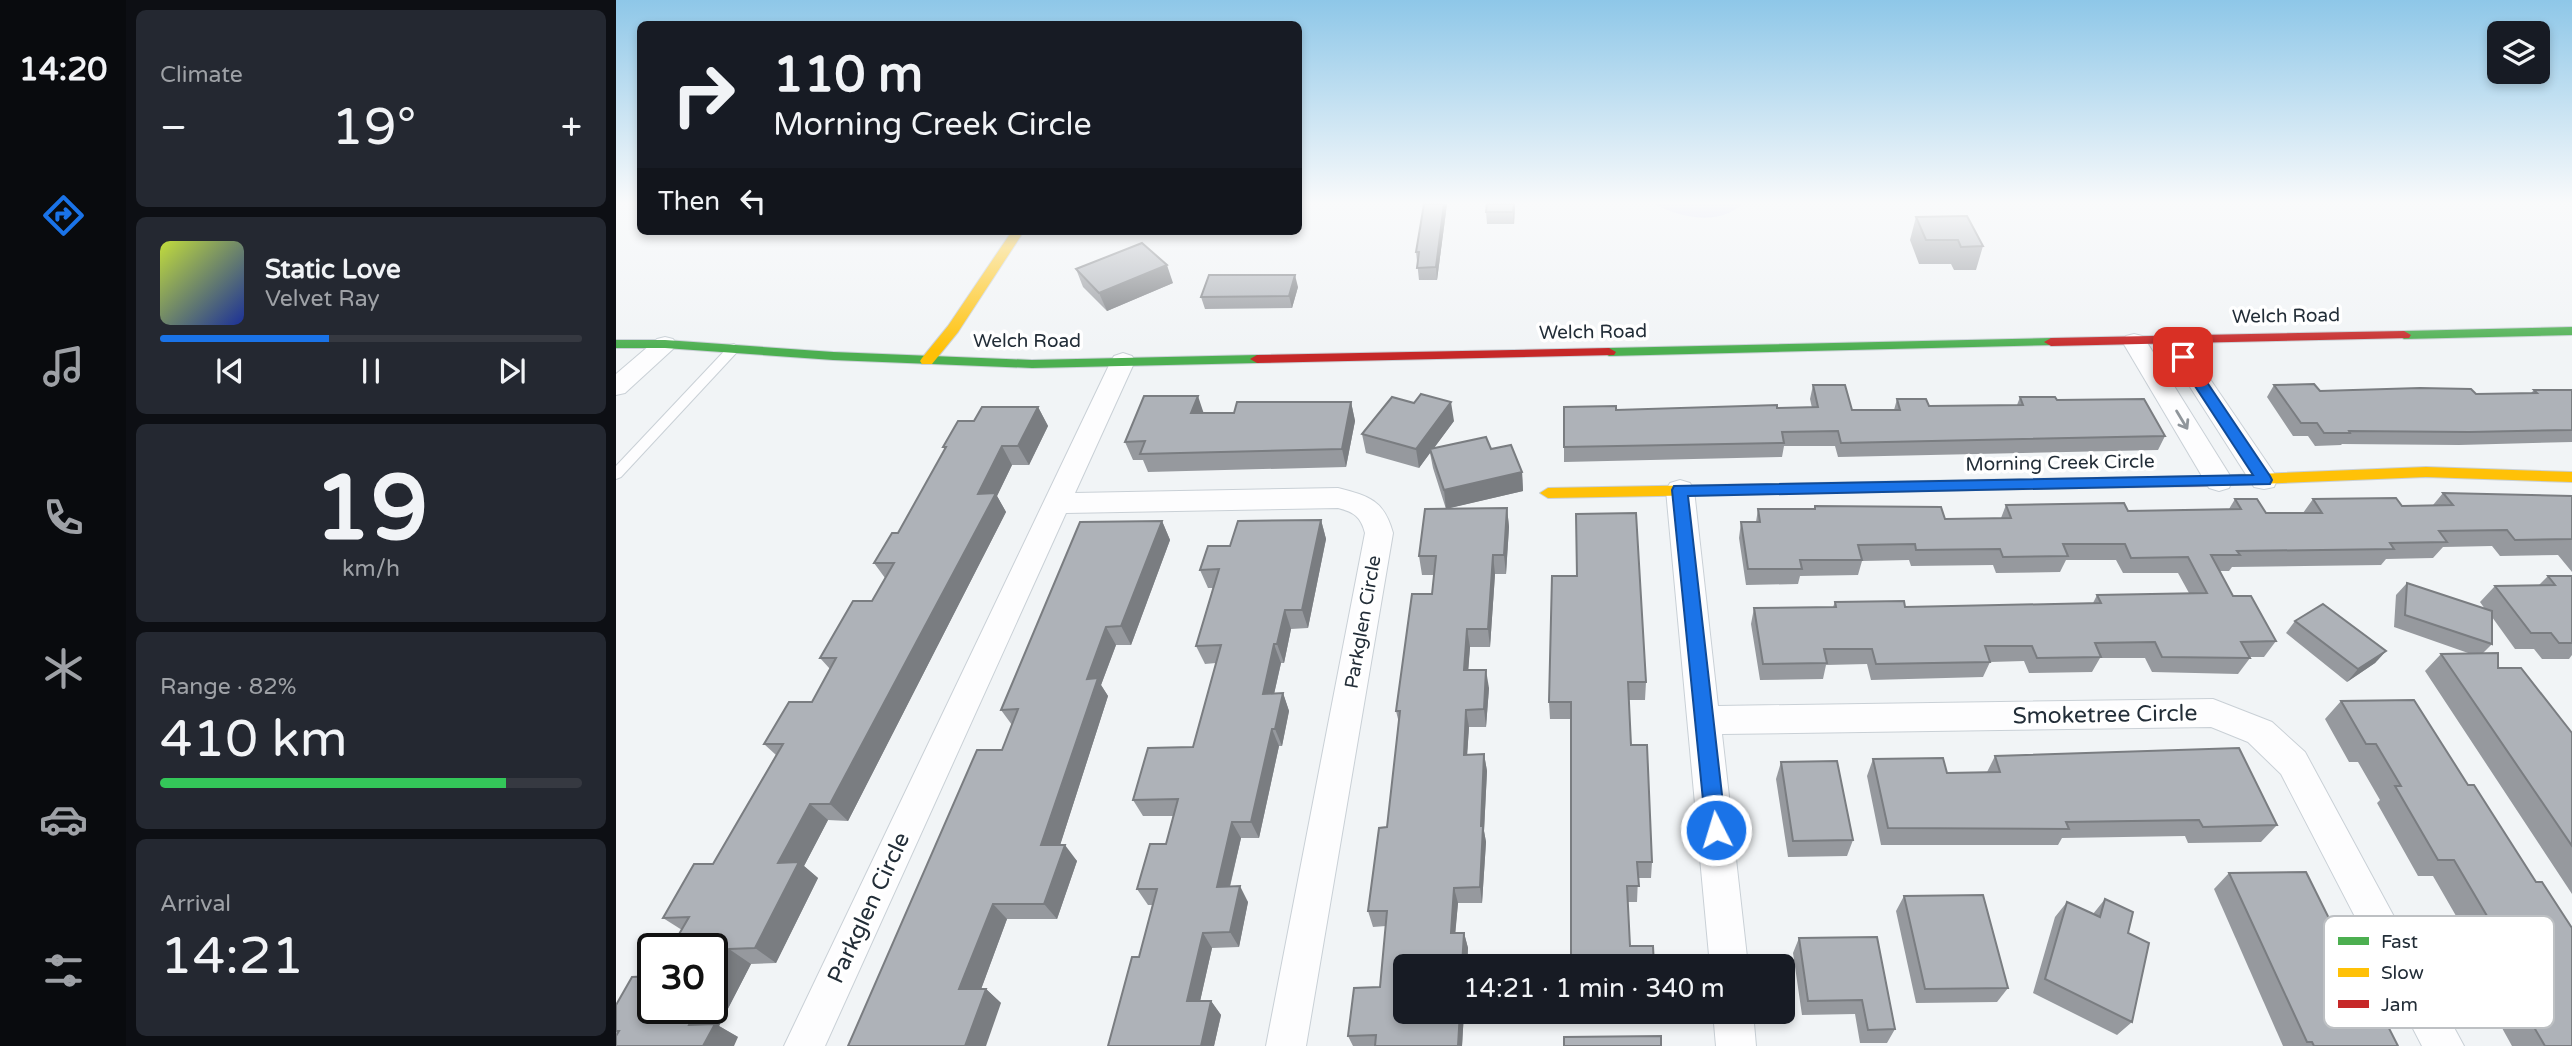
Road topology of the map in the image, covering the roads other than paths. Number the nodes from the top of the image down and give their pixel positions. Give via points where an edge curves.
1 (1004, 253) edge
2 (2572, 331) edge
3 (2172, 340) junction
4 (2134, 341) junction
5 (616, 344) edge
6 (665, 344) junction
7 (734, 348) junction
8 (927, 360) junction
9 (1123, 361) junction
10 (616, 387) edge
11 (616, 474) edge
12 (2572, 477) edge
13 (2264, 480) junction
14 (2218, 481) junction
15 (1680, 490) junction
16 (1548, 493) dead end
17 (1057, 503) junction
18 (1705, 720) junction
19 (2375, 916) edge
20 (1728, 954) edge
21 (1734, 1024) edge
22 (2434, 1028) edge
23 (804, 1046) edge
24 (1286, 1046) edge
25 (1736, 1046) edge
26 (2444, 1046) edge

1 - 8 main road
2 - 3 main road, Welch Road
3 - 4 main road, Welch Road
3 - 13 street
4 - 9 main road, Welch Road
4 -> 14 street
5 - 6 main road, Welch Road
6 - 7 main road, Welch Road
6 - 10 street
7 - 8 main road, Welch Road
7 - 11 lane
8 - 9 main road, Welch Road
9 - 17 street, Parkglen Circle
12 - 13 main road, Morning Creek Circle via 2426,472
13 - 14 main road, Morning Creek Circle
14 - 15 main road, Morning Creek Circle
15 - 16 main road, Morning Creek Circle
15 - 18 street
17 - 23 street, Parkglen Circle
17 - 24 street, Parkglen Circle via 1338,498 1364,505 1376,517 1379,533
18 - 19 street, Smoketree Circle via 2213,713 2260,732 2293,762
18 - 20 street
21 - 25 street
22 - 26 street, Smoketree Circle

